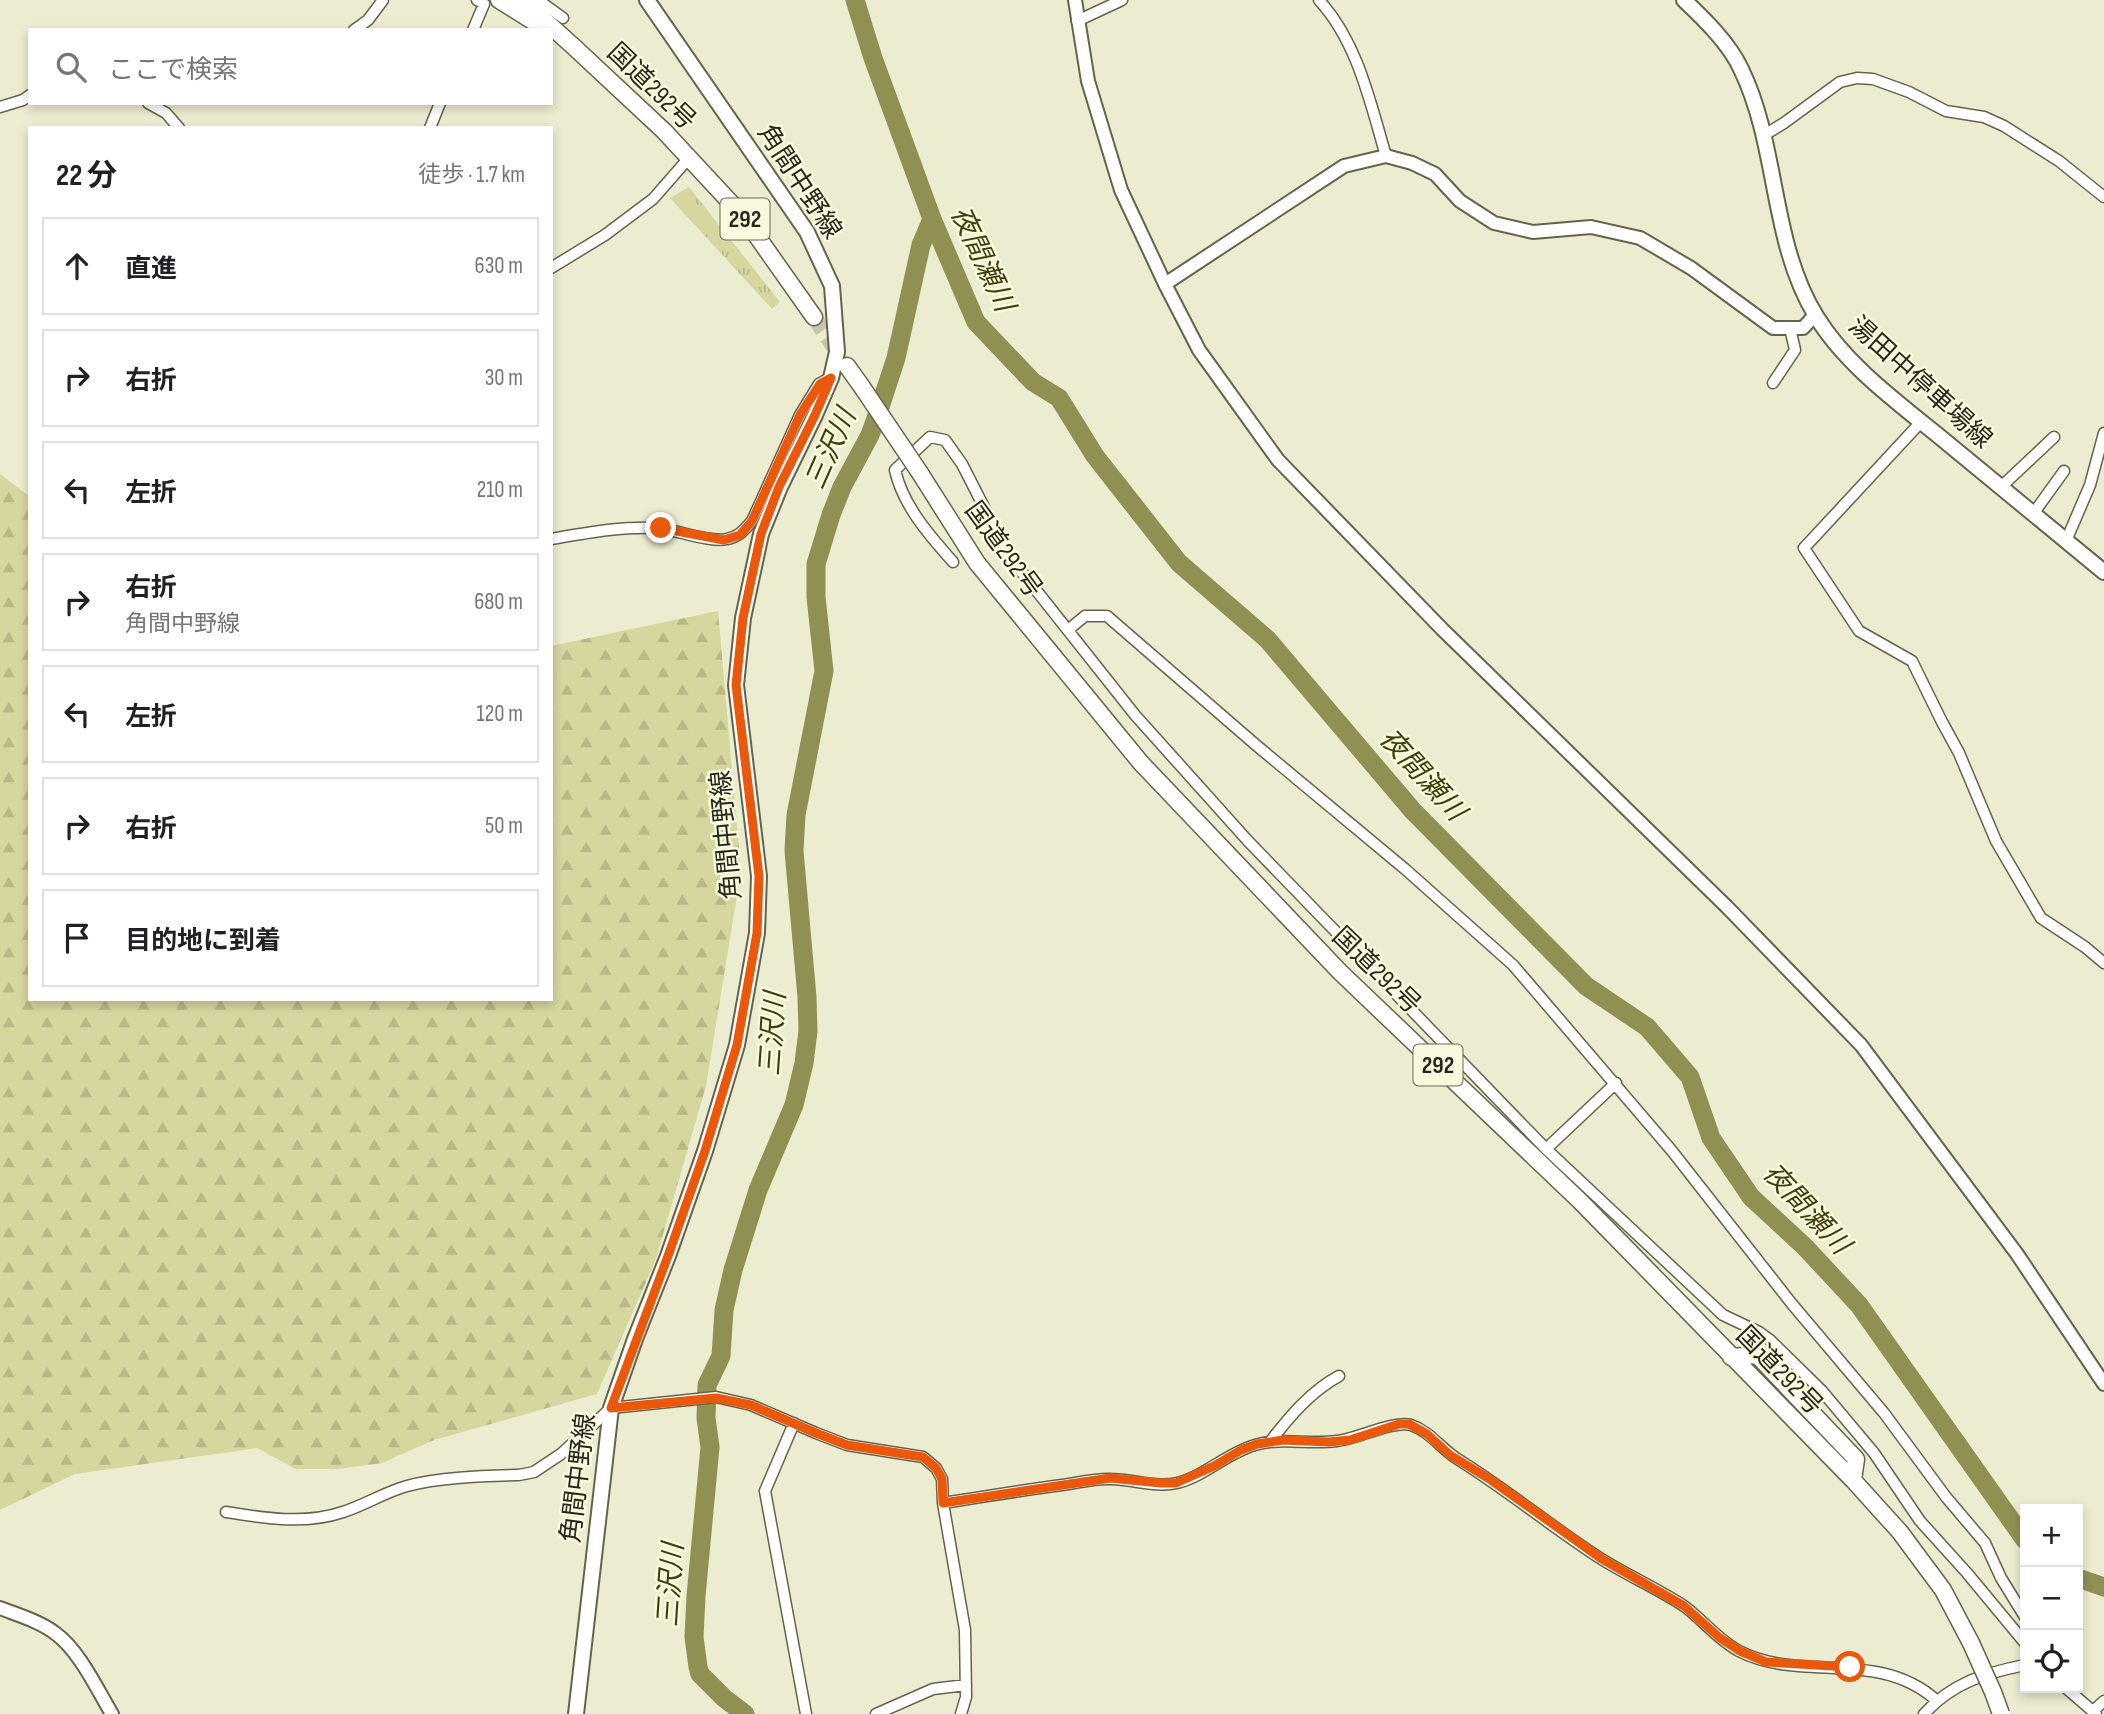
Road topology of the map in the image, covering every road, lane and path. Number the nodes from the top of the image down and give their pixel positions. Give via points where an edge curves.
1 (383, 0) edge
2 (477, 0) edge
3 (499, 0) edge
4 (522, 0) edge
5 (538, 0) edge
6 (647, 0) edge
7 (1075, 0) edge
8 (1122, 0) edge
9 (1319, 0) edge
10 (1684, 0) edge
11 (564, 18) dead end
12 (1077, 21) junction
13 (357, 28) edge
14 (474, 28) edge
15 (544, 28) edge
16 (553, 28) edge
17 (553, 28) edge
18 (553, 34) edge
19 (574, 47) junction
20 (28, 97) edge
21 (152, 105) edge
22 (439, 105) edge
23 (0, 107) edge
24 (177, 126) edge
25 (431, 126) edge
26 (1763, 136) junction
27 (1386, 156) junction
28 (688, 159) junction
29 (2104, 197) edge
30 (553, 267) edge
31 (1165, 284) junction
32 (1815, 315) junction
33 (814, 317) tunnel mouth
34 (1790, 328) junction
35 (847, 366) tunnel mouth
36 (831, 378) junction
37 (1773, 383) dead end
38 (1921, 422) junction
39 (2104, 433) edge
40 (2054, 437) dead end
41 (2064, 471) dead end
42 (2001, 487) junction
43 (2033, 514) junction
44 (553, 539) edge
45 (2066, 541) junction
46 (953, 562) dead end
47 (2104, 572) edge
48 (1068, 630) junction
49 (2104, 963) edge
50 (1616, 1083) junction
51 (1546, 1149) junction
52 (1339, 1376) dead end
53 (2104, 1384) edge
54 (611, 1408) junction
55 (794, 1423) junction
56 (1270, 1442) junction
57 (943, 1503) junction
58 (226, 1512) dead end
59 (0, 1608) edge
60 (2020, 1609) edge
61 (2020, 1637) edge
62 (2020, 1666) edge
63 (966, 1685) junction
64 (2074, 1693) edge
65 (1936, 1700) junction
66 (2098, 1707) edge
67 (573, 1713) edge
68 (112, 1714) edge
69 (806, 1714) edge
70 (876, 1714) edge
71 (961, 1714) edge
72 (1924, 1714) edge
73 (2001, 1714) edge

1 - 13 street
2 - 14 street via 484,4
3 - 15 highway, 292
4 - 16 highway, 国道292号 / 292
5 - 11 street
6 - 36 main road, 角間中野線 via 807,232 832,286 836,352
7 - 12 street
8 - 12 street
9 - 27 street via 1361,68
10 - 26 main road, 湯田中停車場線 via 1710,25 1740,66
12 - 31 street via 1088,81 1121,190
17 - 19 highway, 国道292号 / 292
18 - 19 highway, 292
19 - 28 highway, 国道292号 / 292
20 - 23 street
21 - 24 street
22 - 25 street
26 - 29 street via 1840,82 1873,79 1946,111 1984,117 2004,126
26 - 32 main road, 湯田中停車場線 via 1798,280
27 - 31 street via 1344,166
27 - 34 street via 1435,174 1460,201 1494,223 1533,232 1591,227 1640,238 1691,268 1773,328
28 - 30 street via 653,199
28 - 33 highway, 国道292号 / 292 via 742,215
31 - 53 street via 1199,350 1278,460 1443,631 1727,907 1861,1045 2017,1254
32 - 34 street via 1803,328
32 - 38 main road, 湯田中停車場線 via 1856,366
34 - 37 street via 1794,349
35 - 73 highway, 国道292号 / 292, bridge via 977,563 1141,763 1340,972 1581,1202 1900,1532 1943,1590
36 - 44 street via 820,384 800,415 752,521 740,535 724,540 643,528
36 - 54 main road, 角間中野線 via 761,534 743,618 736,685 759,876 757,933 737,1045 705,1151
38 - 42 main road, 湯田中停車場線
38 - 49 street via 1804,548 1859,631 1912,661 1959,753 1996,841 2040,918
39 - 45 street via 2090,485
40 - 42 street
41 - 43 street
42 - 43 main road, 湯田中停車場線
43 - 45 main road, 湯田中停車場線
45 - 47 main road, 湯田中停車場線
46 - 48 street via 928,535 899,487 895,470 930,438 945,440 1009,556
48 - 50 street via 1085,616 1108,617 1513,965
48 - 51 street via 1135,715 1248,841
50 - 51 street
50 - 60 street via 1985,1543
51 - 61 street via 1723,1315 1770,1340 1822,1391 1874,1453 1920,1521
52 - 56 street via 1306,1400
54 - 55 street via 724,1398
54 - 58 street via 534,1472 406,1486 327,1517 289,1519
54 - 67 main road, 角間中野線
55 - 57 street via 847,1445 923,1457 942,1479
55 - 69 street via 765,1491
56 - 57 street via 1241,1450 1176,1483 1110,1478
56 - 65 street via 1350,1440 1409,1424 1602,1559 1684,1606 1740,1651 1766,1662 1850,1667 1904,1679
57 - 63 street via 965,1630
59 - 68 street via 56,1633 72,1649
62 - 65 street via 1973,1679
63 - 70 street via 933,1689
63 - 71 street
64 - 66 street
65 - 72 street

